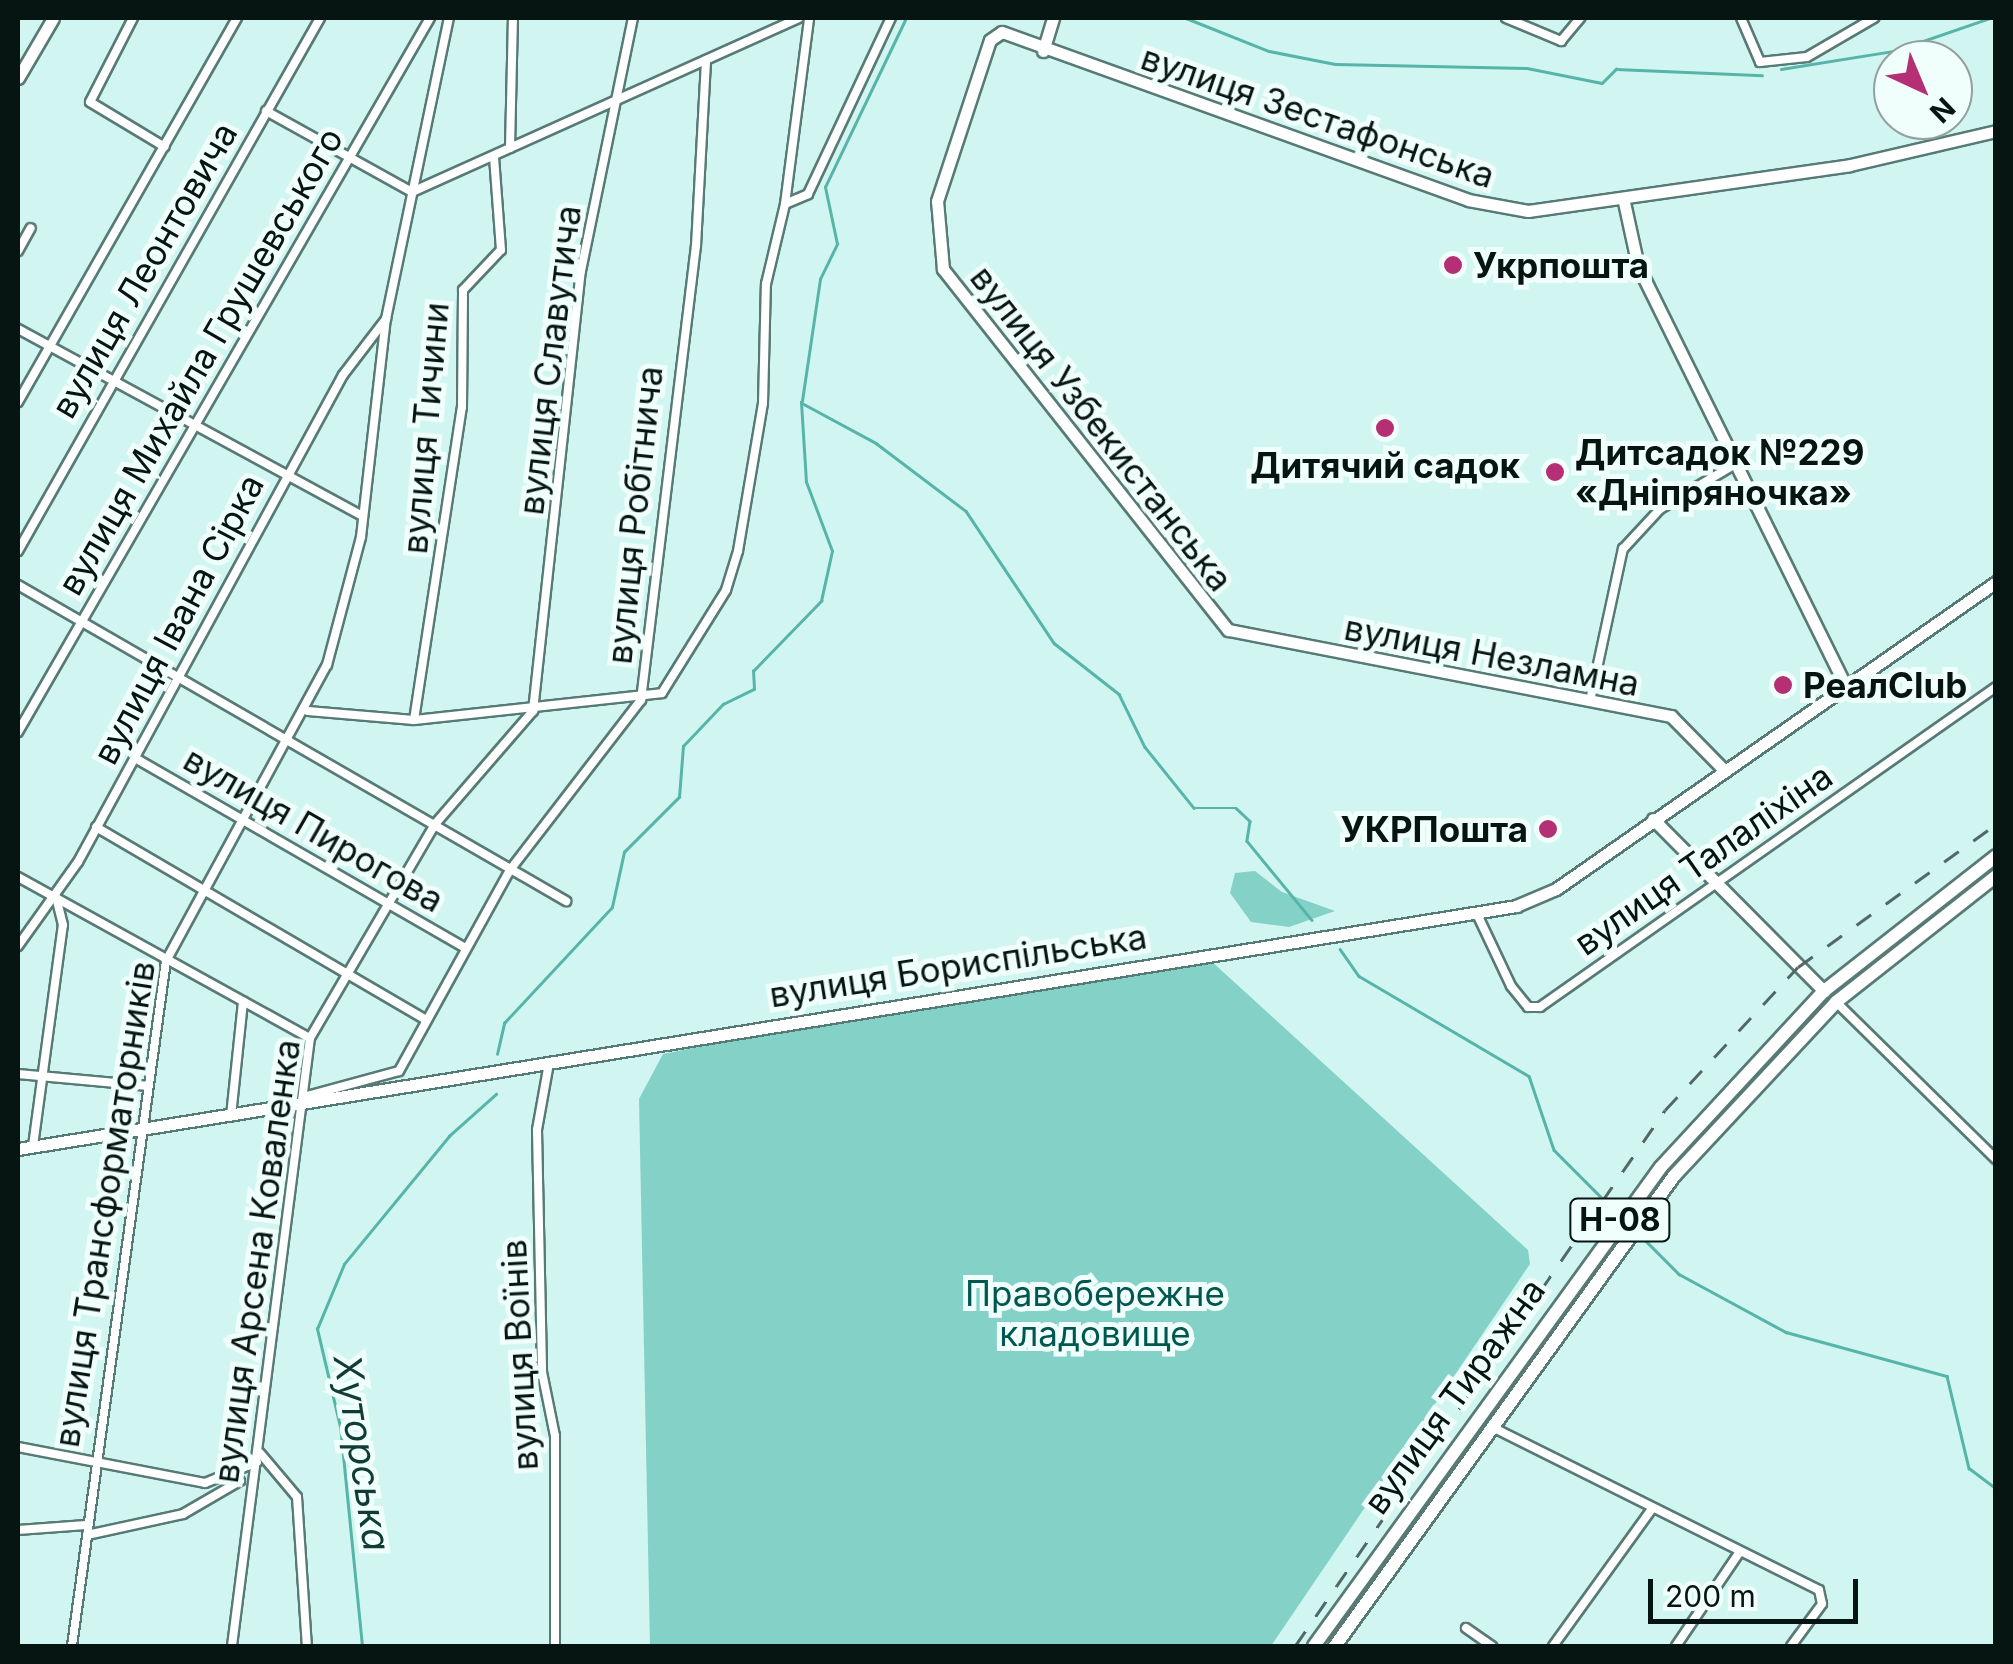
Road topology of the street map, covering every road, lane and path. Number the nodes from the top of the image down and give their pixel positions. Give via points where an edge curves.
1 (52, 18) edge
2 (133, 18) edge
3 (237, 18) edge
4 (320, 18) edge
5 (430, 18) edge
6 (448, 18) edge
7 (513, 18) edge
8 (634, 18) edge
9 (800, 18) edge
10 (810, 18) edge
11 (890, 18) edge
12 (1053, 18) edge
13 (1506, 18) edge
14 (1580, 18) edge
15 (1741, 18) edge
16 (1874, 18) edge
17 (1002, 32) joint
18 (1043, 51) junction
19 (706, 60) junction
20 (18, 78) edge
21 (619, 96) junction
22 (266, 110) junction
23 (1996, 131) edge
24 (165, 147) junction
25 (510, 148) junction
26 (348, 156) junction
27 (494, 156) junction
28 (412, 192) junction
29 (1624, 202) junction
30 (785, 204) junction
31 (31, 228) dead end
32 (18, 251) edge
33 (386, 318) junction
34 (18, 329) edge
35 (49, 347) junction
36 (113, 382) junction
37 (18, 402) edge
38 (192, 428) junction
39 (1736, 463) junction
40 (284, 482) junction
41 (360, 516) junction
42 (18, 551) edge
43 (1996, 582) edge
44 (18, 585) edge
45 (82, 623) junction
46 (1228, 630) joint
47 (180, 679) junction
48 (1846, 687) junction
49 (1996, 687) edge
50 (641, 700) junction
51 (1590, 701) junction
52 (308, 711) junction
53 (533, 711) junction
54 (414, 720) junction
55 (18, 732) edge
56 (291, 741) junction
57 (135, 758) junction
58 (1725, 771) junction
59 (1653, 819) junction
60 (246, 820) junction
61 (435, 824) junction
62 (96, 827) junction
63 (1996, 856) edge
64 (510, 870) junction
65 (1996, 876) edge
66 (18, 877) edge
67 (1714, 884) junction
68 (204, 889) junction
69 (56, 897) junction
70 (566, 902) dead end
71 (390, 903) junction
72 (1477, 914) junction
73 (18, 946) edge
74 (465, 948) junction
75 (166, 961) junction
76 (348, 970) junction
77 (1824, 991) junction
78 (242, 1002) junction
79 (1836, 1002) junction
80 (426, 1018) junction
81 (310, 1038) junction
82 (549, 1064) junction
83 (18, 1074) edge
84 (42, 1077) junction
85 (148, 1086) junction
86 (302, 1102) junction
87 (230, 1116) junction
88 (142, 1130) junction
89 (33, 1146) junction
90 (18, 1149) edge
91 (1996, 1159) edge
92 (1474, 1417) junction
93 (1492, 1427) junction
94 (18, 1447) edge
95 (93, 1456) junction
96 (258, 1457) junction
97 (225, 1481) junction
98 (240, 1481) junction
99 (251, 1491) junction
100 (1652, 1510) junction
101 (86, 1525) junction
102 (18, 1530) edge
103 (87, 1536) junction
104 (1739, 1553) junction
105 (1360, 1582) junction
106 (1376, 1592) junction
107 (1466, 1628) dead end
108 (72, 1646) edge
109 (232, 1646) edge
110 (307, 1646) edge
111 (555, 1646) edge
112 (1314, 1646) edge
113 (1335, 1646) edge
114 (1492, 1646) edge
115 (1553, 1646) edge
116 (1676, 1646) edge
117 (1790, 1646) edge

1 - 20 street
2 - 24 street via 90,102
3 - 24 street
4 - 22 street, вулиця Леонтовича
5 - 26 street, вулиця Михайла Грушевського
6 - 28 street, вулиця Трансформаторників
7 - 25 street
8 - 21 street, вулиця Славутича
9 - 19 street
10 - 30 street, вулиця Робітнича
11 - 30 street via 808,194
12 - 18 street
13 - 14 street via 1568,37
15 - 16 street via 1760,62 1807,57
17 - 18 street, вулиця Зестафонська
17 - 46 street, вулиця Узбекистанська via 990,40 940,189 943,269
18 - 29 street, вулиця Зестафонська via 1468,200 1528,211
19 - 21 street
19 - 50 street, вулиця Робітнича via 694,259
21 - 25 street
21 - 53 street, вулиця Славутича via 581,271
22 - 26 street
22 - 36 street, вулиця Леонтовича
23 - 29 street, вулиця Зестафонська
24 - 35 street
25 - 27 street
26 - 28 street
26 - 38 street, вулиця Михайла Грушевського
27 - 28 street
27 - 54 street, вулиця Тичини via 501,250 464,290 462,407
28 - 33 street, вулиця Трансформаторників
29 - 39 street via 1638,266
30 - 50 street, вулиця Робітнича via 766,284 763,403 734,564 685,664 662,693
31 - 32 street
33 - 40 street, вулиця Івана Сірка via 363,341
33 - 41 street, вулиця Трансформаторників
34 - 35 street
35 - 36 street
35 - 37 street
36 - 38 street
36 - 42 street, вулиця Леонтовича
38 - 40 street
38 - 45 street, вулиця Михайла Грушевського
39 - 48 street
39 - 51 street via 1660,508 1623,549
40 - 41 street
40 - 47 street, вулиця Івана Сірка
41 - 52 street, вулиця Трансформаторників via 350,584
43 - 48 street, вулиця Бориспільська
44 - 45 street
45 - 47 street
45 - 55 street, вулиця Михайла Грушевського
46 - 51 street, вулиця Незламна
47 - 56 street
47 - 57 street, вулиця Івана Сірка
48 - 58 street, вулиця Бориспільська
49 - 67 street, вулиця Талаліхіна
50 - 53 street
50 - 64 street
51 - 58 street, вулиця Незламна via 1682,719
52 - 54 street
52 - 56 street, вулиця Трансформаторників
53 - 54 street via 500,706
53 - 61 street, вулиця Арсена Коваленка
56 - 60 street, вулиця Трансформаторників
56 - 61 street
57 - 60 street, вулиця Пирогова
57 - 62 street, вулиця Івана Сірка
58 - 59 street, вулиця Бориспільська
59 - 67 street
59 - 72 street, вулиця Бориспільська via 1556,889
60 - 68 street, вулиця Трансформаторників
60 - 71 street, вулиця Пирогова
61 - 64 street
61 - 71 street, вулиця Арсена Коваленка
62 - 68 street
62 - 69 street, вулиця Івана Сірка
63 - 77 main road, вулиця Тиражна / Н-08
64 - 70 street
64 - 74 street
65 - 79 main road, вулиця Тиражна / Н-08
66 - 69 street
67 - 72 street, вулиця Талаліхіна via 1532,1010 1488,948
67 - 77 street
68 - 75 street, вулиця Трансформаторників
68 - 76 street
69 - 73 street, вулиця Івана Сірка
69 - 75 street
69 - 84 street via 63,926
71 - 74 street, вулиця Пирогова
71 - 76 street, вулиця Арсена Коваленка
72 - 82 street, вулиця Бориспільська via 966,989
74 - 80 street
75 - 78 street
75 - 85 street, вулиця Трансформаторників
76 - 80 street
76 - 81 street, вулиця Арсена Коваленка
77 - 79 main road
77 - 92 main road, вулиця Тиражна / Н-08 via 1661,1166
78 - 81 street
78 - 87 street
79 - 91 street
79 - 93 main road, вулиця Тиражна / Н-08 via 1674,1176
80 - 86 street via 399,1071
81 - 86 street, вулиця Арсена Коваленка
82 - 86 street, вулиця Бориспільська
82 - 111 street, вулиця Воїнів via 537,1130 542,1372 555,1436
83 - 84 street
84 - 85 street
84 - 89 street
85 - 88 street, вулиця Трансформаторників
86 - 87 street, вулиця Бориспільська
86 - 96 street, вулиця Арсена Коваленка
87 - 88 street, вулиця Бориспільська
88 - 89 street, вулиця Бориспільська
88 - 95 street, вулиця Трансформаторників
89 - 90 street, вулиця Бориспільська
92 - 93 main road
92 - 105 main road, вулиця Тиражна / Н-08
93 - 100 street
93 - 106 main road, вулиця Тиражна / Н-08
94 - 95 street
95 - 97 street
95 - 101 street, вулиця Трансформаторників
96 - 97 street
96 - 99 street, вулиця Арсена Коваленка
96 - 110 street via 298,1497
97 - 98 street
98 - 99 street
98 - 103 street via 183,1514
99 - 109 street, вулиця Арсена Коваленка
100 - 104 street
100 - 115 street
101 - 102 street
101 - 103 street, вулиця Трансформаторників
103 - 108 street, вулиця Трансформаторників
104 - 116 street
104 - 117 street via 1822,1594
105 - 106 main road
105 - 112 main road, вулиця Тиражна / Н-08
106 - 113 main road, вулиця Тиражна / Н-08
107 - 114 street

